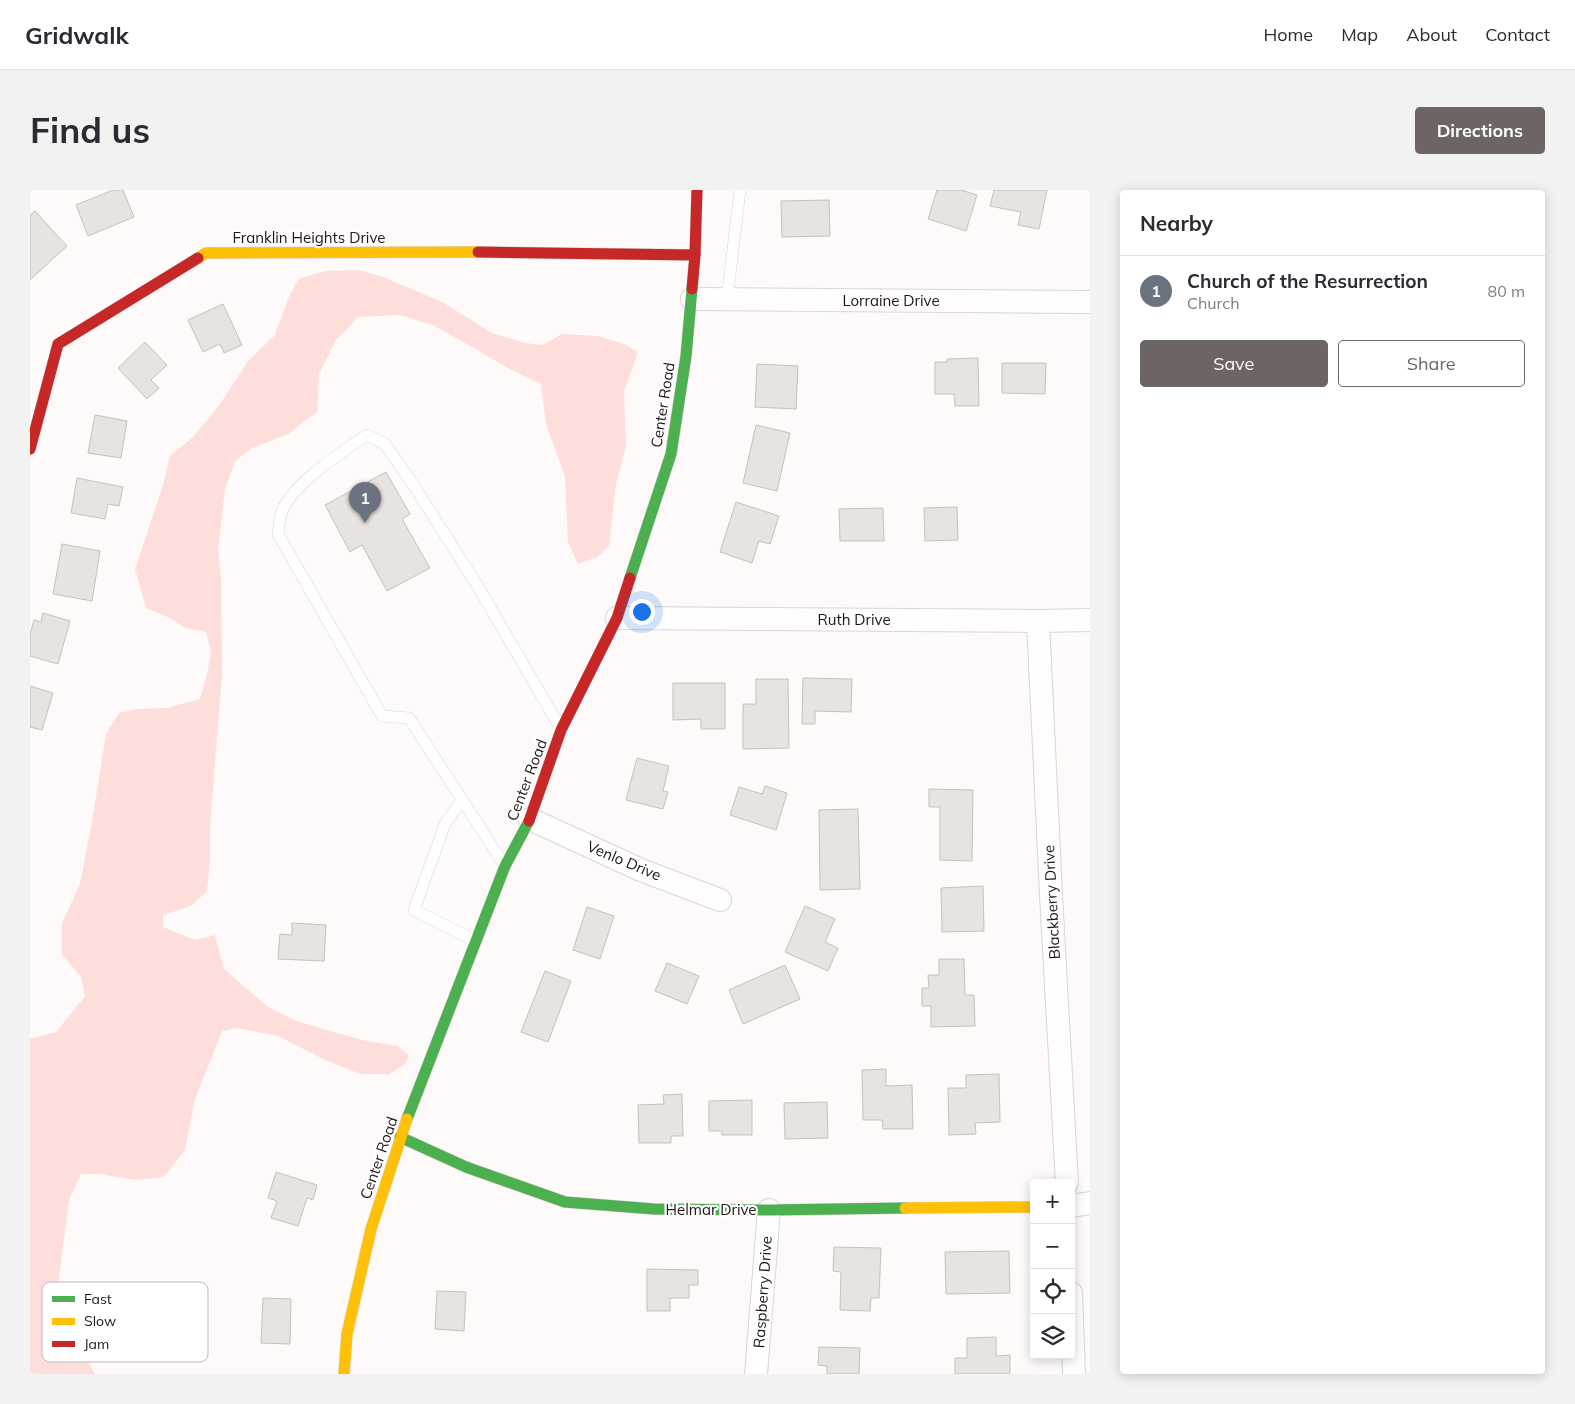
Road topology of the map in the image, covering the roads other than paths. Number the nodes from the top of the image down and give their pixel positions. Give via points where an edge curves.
1 (697, 190) edge
2 (740, 190) edge
3 (695, 255) junction
4 (692, 299) junction
5 (727, 300) junction
6 (1090, 302) edge
7 (30, 449) edge
8 (617, 618) junction
9 (1090, 620) edge
10 (1038, 621) junction
11 (561, 730) junction
12 (462, 800) junction
13 (530, 820) junction
14 (504, 866) junction
15 (720, 900) dead end
16 (476, 941) junction
17 (400, 1137) junction
18 (1067, 1179) edge
19 (1090, 1203) edge
20 (1075, 1205) edge
21 (1030, 1207) edge
22 (769, 1210) junction
23 (1072, 1314) edge
24 (344, 1374) edge
25 (756, 1374) edge
26 (1074, 1374) edge

1 - 3 street, Center Road
2 - 5 lane
3 - 4 street, Center Road
3 - 7 street, Franklin Heights Drive via 206,253 58,344
4 - 5 street, Lorraine Drive
4 - 8 street, Center Road via 671,454
5 - 6 street, Lorraine Drive
8 - 10 street, Ruth Drive
8 - 11 street, Center Road
9 - 10 street, Ruth Drive
10 - 18 street, Blackberry Drive
11 - 12 lane via 477,585 385,444 367,435 334,457 294,492 281,514 278,534 382,716 408,718
11 - 13 street, Center Road
12 - 14 lane
12 - 16 lane via 445,824 414,910
13 - 14 street, Center Road
13 - 15 street, Venlo Drive via 641,870
14 - 16 street, Center Road
16 - 17 street, Center Road
17 - 22 street, Helmar Drive via 466,1167 566,1202 654,1210
17 - 24 street, Center Road via 371,1229 347,1334
19 - 20 street
21 - 22 street, Helmar Drive
22 - 25 street, Raspberry Drive
23 - 26 street

